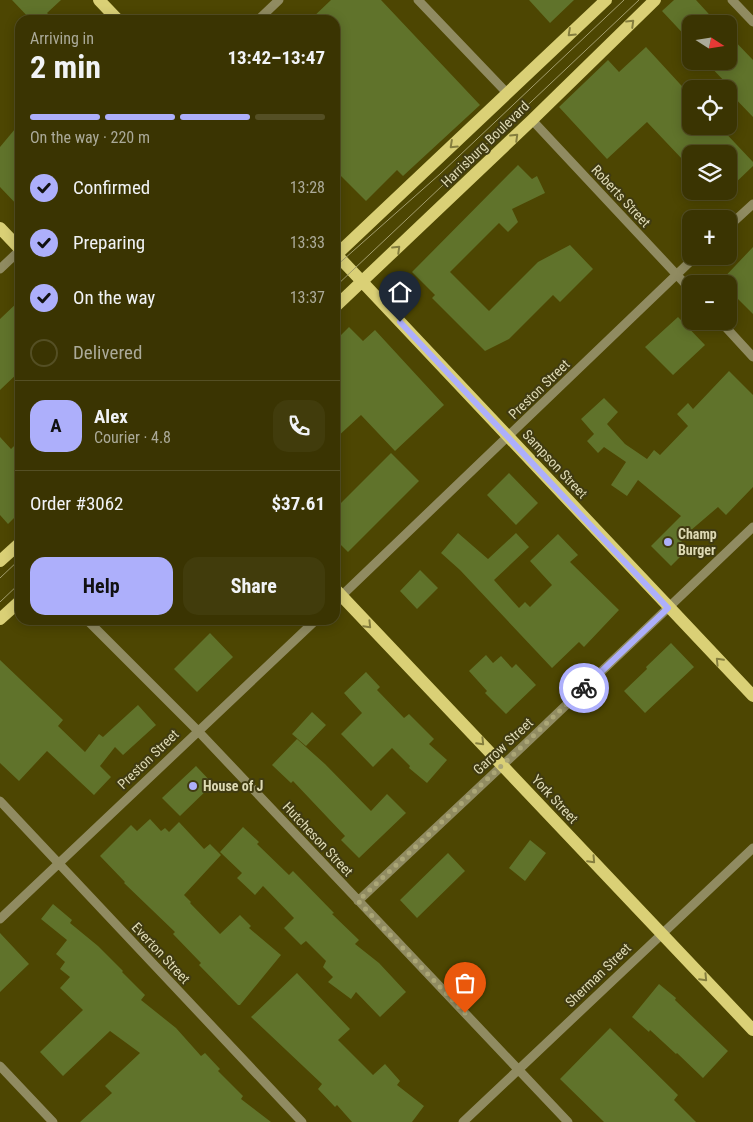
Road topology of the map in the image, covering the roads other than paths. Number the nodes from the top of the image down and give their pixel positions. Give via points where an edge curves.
1 (99, 0) edge
2 (279, 0) edge
3 (418, 0) edge
4 (606, 0) edge
5 (654, 0) edge
6 (732, 0) edge
7 (113, 15) edge
8 (263, 15) edge
9 (753, 22) edge
10 (507, 93) junction
11 (532, 120) junction
12 (753, 204) edge
13 (737, 219) edge
14 (0, 228) edge
15 (15, 244) edge
16 (340, 250) edge
17 (15, 254) edge
18 (340, 258) edge
19 (686, 265) edge
20 (0, 269) edge
21 (677, 274) junction
22 (682, 280) edge
23 (362, 282) junction
24 (340, 302) edge
25 (728, 330) edge
26 (753, 357) edge
27 (509, 437) junction
28 (753, 527) edge
29 (15, 547) edge
30 (1, 558) edge
31 (340, 593) edge
32 (340, 599) edge
33 (15, 606) edge
34 (668, 608) junction
35 (0, 619) edge
36 (92, 625) edge
37 (311, 625) edge
38 (753, 696) edge
39 (198, 731) junction
40 (503, 765) junction
41 (0, 802) edge
42 (753, 848) edge
43 (58, 864) junction
44 (358, 901) junction
45 (0, 919) edge
46 (662, 934) junction
47 (753, 1030) edge
48 (0, 1066) edge
49 (518, 1070) junction
50 (53, 1122) edge
51 (302, 1122) edge
52 (463, 1122) edge
53 (568, 1122) edge

1 - 7 main road
2 - 8 street
3 - 10 street
4 -> 10 main road, Harrisburg Boulevard
11 -> 5 main road, Harrisburg Boulevard
6 - 9 street
10 -> 16 main road, Harrisburg Boulevard
11 - 21 street, Roberts Street
23 -> 11 main road, Harrisburg Boulevard
12 - 13 street
14 - 15 main road
17 - 20 street
18 - 23 main road, Sampson Street
19 - 21 street, Preston Street
21 - 22 street, Roberts Street
21 - 27 street, Preston Street
23 - 24 main road, Harrisburg Boulevard
23 - 27 main road, Sampson Street
25 - 26 street
27 - 31 street, Preston Street
27 - 34 main road, Sampson Street
28 - 34 street, Garrow Street
29 - 30 main road
32 -> 40 main road, York Street
33 - 35 main road
38 -> 34 main road, Sampson Street
34 - 40 street, Garrow Street
36 - 39 street, Hutcheson Street
37 - 39 street, Preston Street
39 - 43 street, Preston Street
39 - 44 street, Hutcheson Street
40 - 44 street, Garrow Street
40 -> 46 main road, York Street
41 - 43 street, Everton Street
42 - 46 street, Sherman Street
43 - 45 street, Preston Street
43 - 51 street, Everton Street
44 - 49 street, Hutcheson Street
46 -> 47 main road, York Street
46 - 49 street, Sherman Street
48 - 50 street
49 - 52 street, Sherman Street
49 - 53 street, Hutcheson Street

